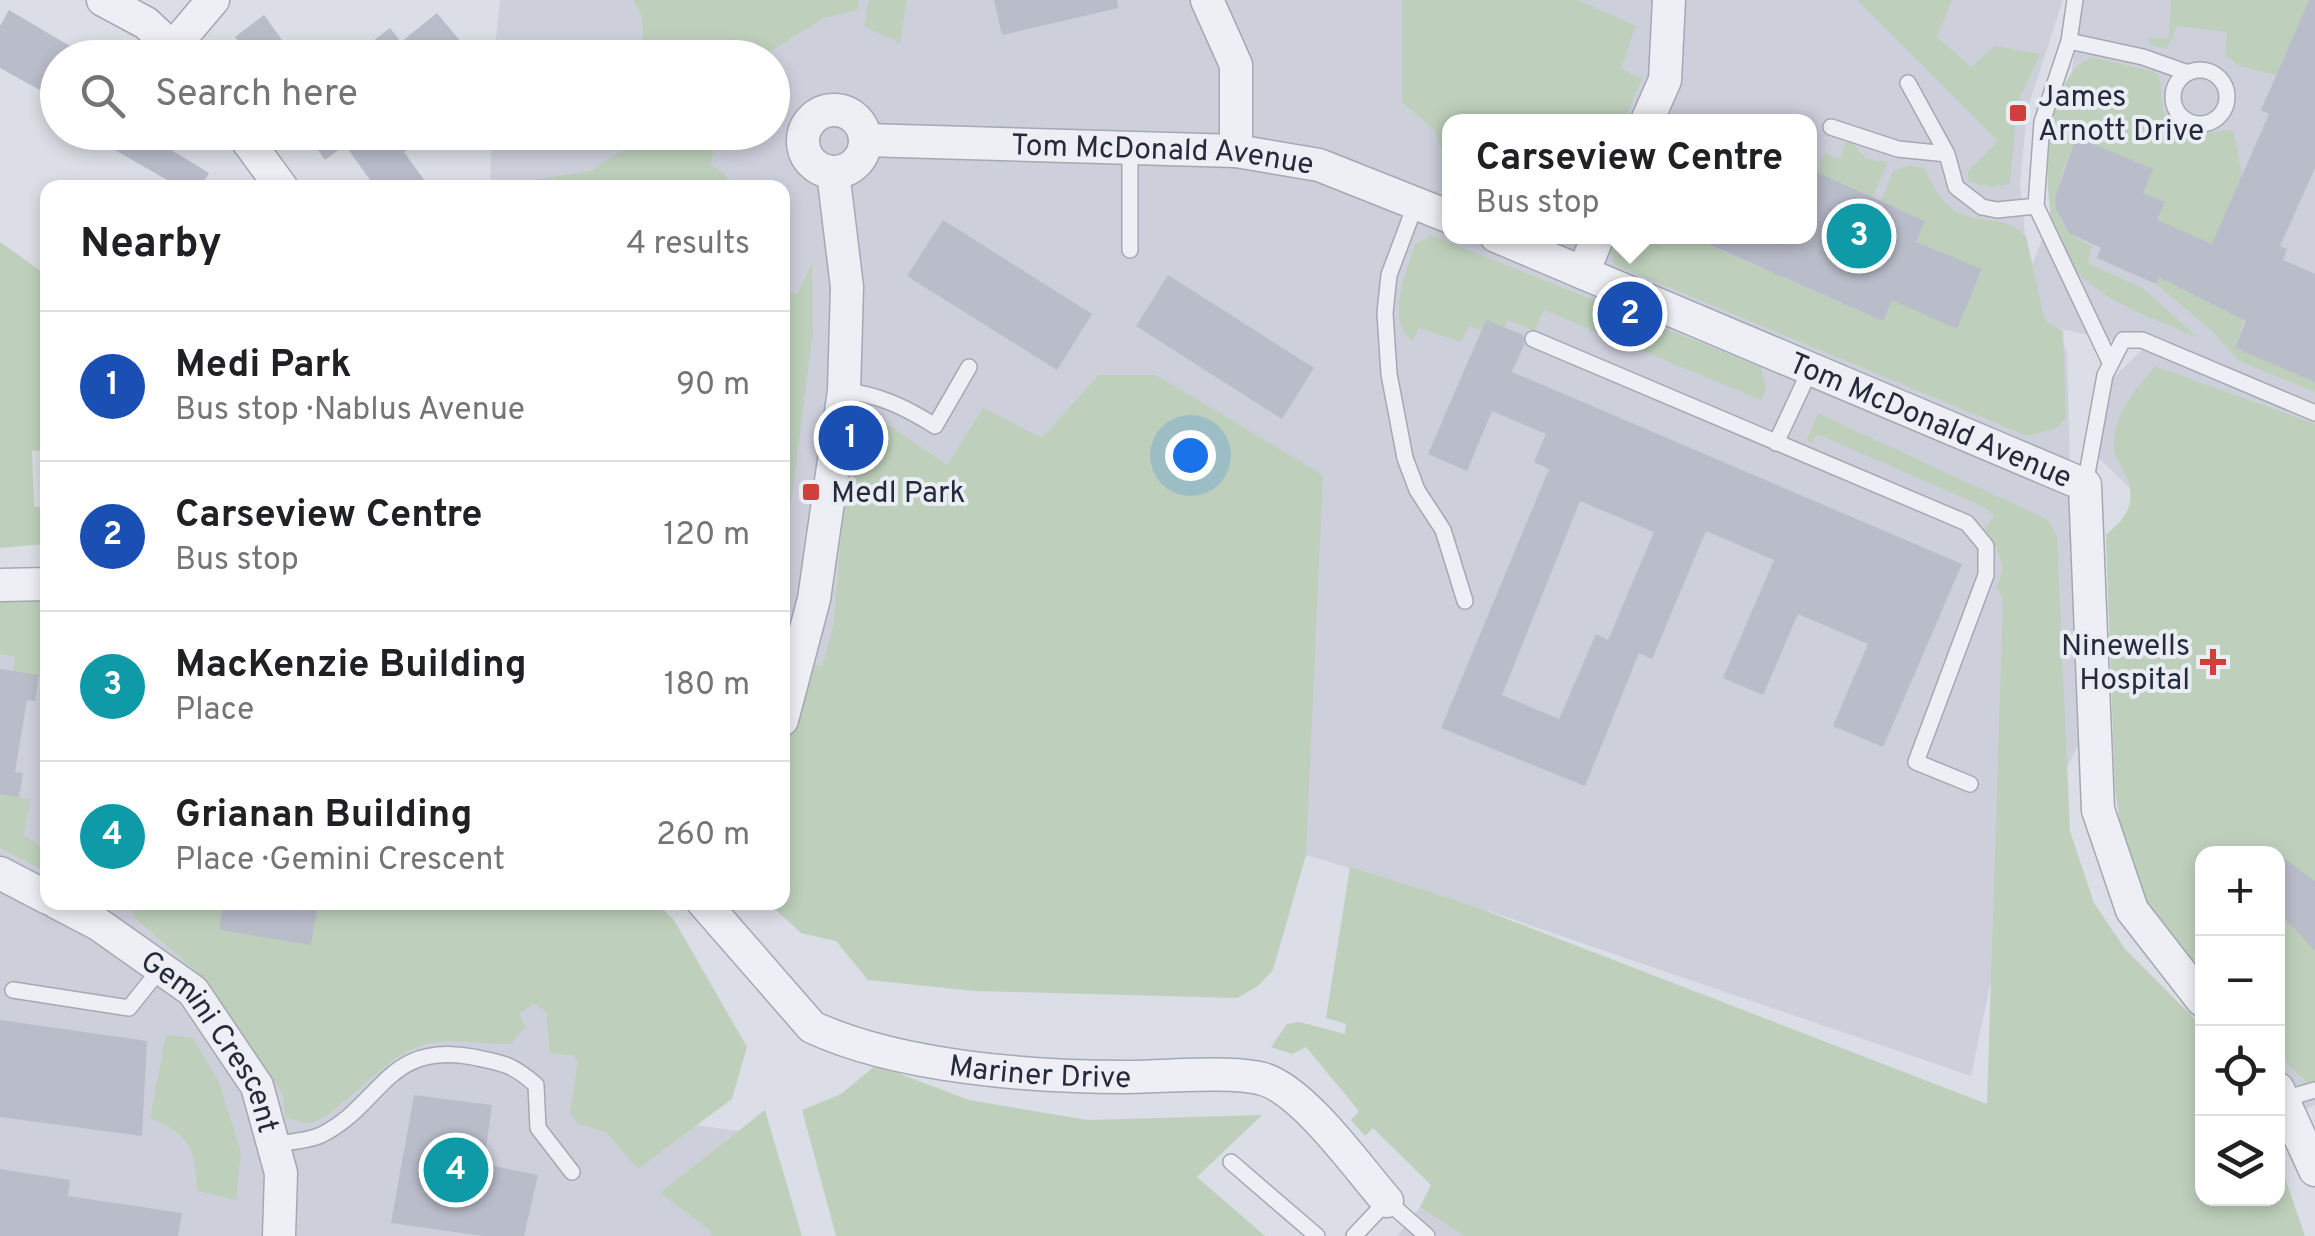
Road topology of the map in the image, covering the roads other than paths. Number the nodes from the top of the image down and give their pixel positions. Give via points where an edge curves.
1 (103, 0) edge
2 (213, 0) edge
3 (1207, 0) edge
4 (1669, 0) edge
5 (2075, 0) edge
6 (165, 40) edge
7 (186, 40) edge
8 (2069, 42) junction
9 (2188, 73) dead end
10 (1908, 82) dead end
11 (1650, 114) edge
12 (1830, 127) dead end
13 (866, 140) junction
14 (254, 150) edge
15 (1130, 150) junction
16 (1236, 151) junction
17 (1947, 154) junction
18 (833, 172) junction
19 (276, 180) edge
20 (1416, 203) junction
21 (2036, 206) junction
22 (1442, 214) edge
23 (1515, 244) edge
24 (1595, 244) edge
25 (1130, 250) dead end
26 (1583, 273) junction
27 (1533, 339) dead end
28 (2109, 360) junction
29 (969, 366) dead end
30 (1810, 370) junction
31 (844, 391) junction
32 (2315, 413) edge
33 (1776, 443) junction
34 (2085, 485) junction
35 (40, 584) edge
36 (0, 585) edge
37 (1465, 600) dead end
38 (790, 690) edge
39 (1970, 784) dead end
40 (0, 873) edge
41 (40, 894) edge
42 (710, 910) edge
43 (102, 913) edge
44 (160, 968) junction
45 (13, 990) dead end
46 (2195, 991) edge
47 (2292, 1092) edge
48 (275, 1144) junction
49 (1231, 1162) dead end
50 (2315, 1170) edge
51 (572, 1172) dead end
52 (1387, 1201) junction
53 (279, 1236) edge
54 (1317, 1236) edge
55 (1354, 1236) edge
56 (1427, 1236) edge

1 - 6 street
2 - 7 street
3 - 16 street via 1236,65
4 - 11 street via 1665,80
5 - 8 lane
8 - 9 lane
8 - 21 lane via 2042,122
10 - 17 lane
12 - 17 lane via 1898,149
13 - 15 street, Tom McDonald Avenue
13 - 18 street via 856,163
13 - 18 street via 846,112 815,116 804,134 806,155
14 - 19 street
15 - 16 street, Tom McDonald Avenue
15 - 25 lane
16 - 20 street, Tom McDonald Avenue via 1320,164
17 - 21 lane via 1956,187 1982,207
18 - 31 street via 846,287
20 - 22 street, Tom McDonald Avenue
20 - 37 lane via 1388,276 1388,374 1405,458 1443,530
21 - 28 lane
23 - 26 street, Tom McDonald Avenue
24 - 26 street
26 - 30 street, Tom McDonald Avenue
27 - 33 lane
28 - 32 lane via 2122,340 2142,340
28 - 34 lane
29 - 31 lane via 935,426 910,410
30 - 33 lane
30 - 34 street, Tom McDonald Avenue
31 - 38 street via 814,599
33 - 39 lane via 1967,522 1986,546 1986,575 1916,762
34 - 46 street, Tom McDonald Avenue via 2098,810 2132,910
35 - 36 street
40 - 41 street
42 - 52 street, Mariner Drive via 812,1026 827,1034 926,1059 1078,1077 1264,1080 1301,1104
43 - 44 street, Gemini Crescent
44 - 45 lane via 129,1008
44 - 48 street, Gemini Crescent via 193,991 256,1086
47 - 50 street
48 - 51 lane via 319,1136 402,1064 461,1055 512,1064 536,1085 538,1128
48 - 53 street, Gemini Crescent
49 - 54 lane
52 - 55 lane
52 - 56 lane

